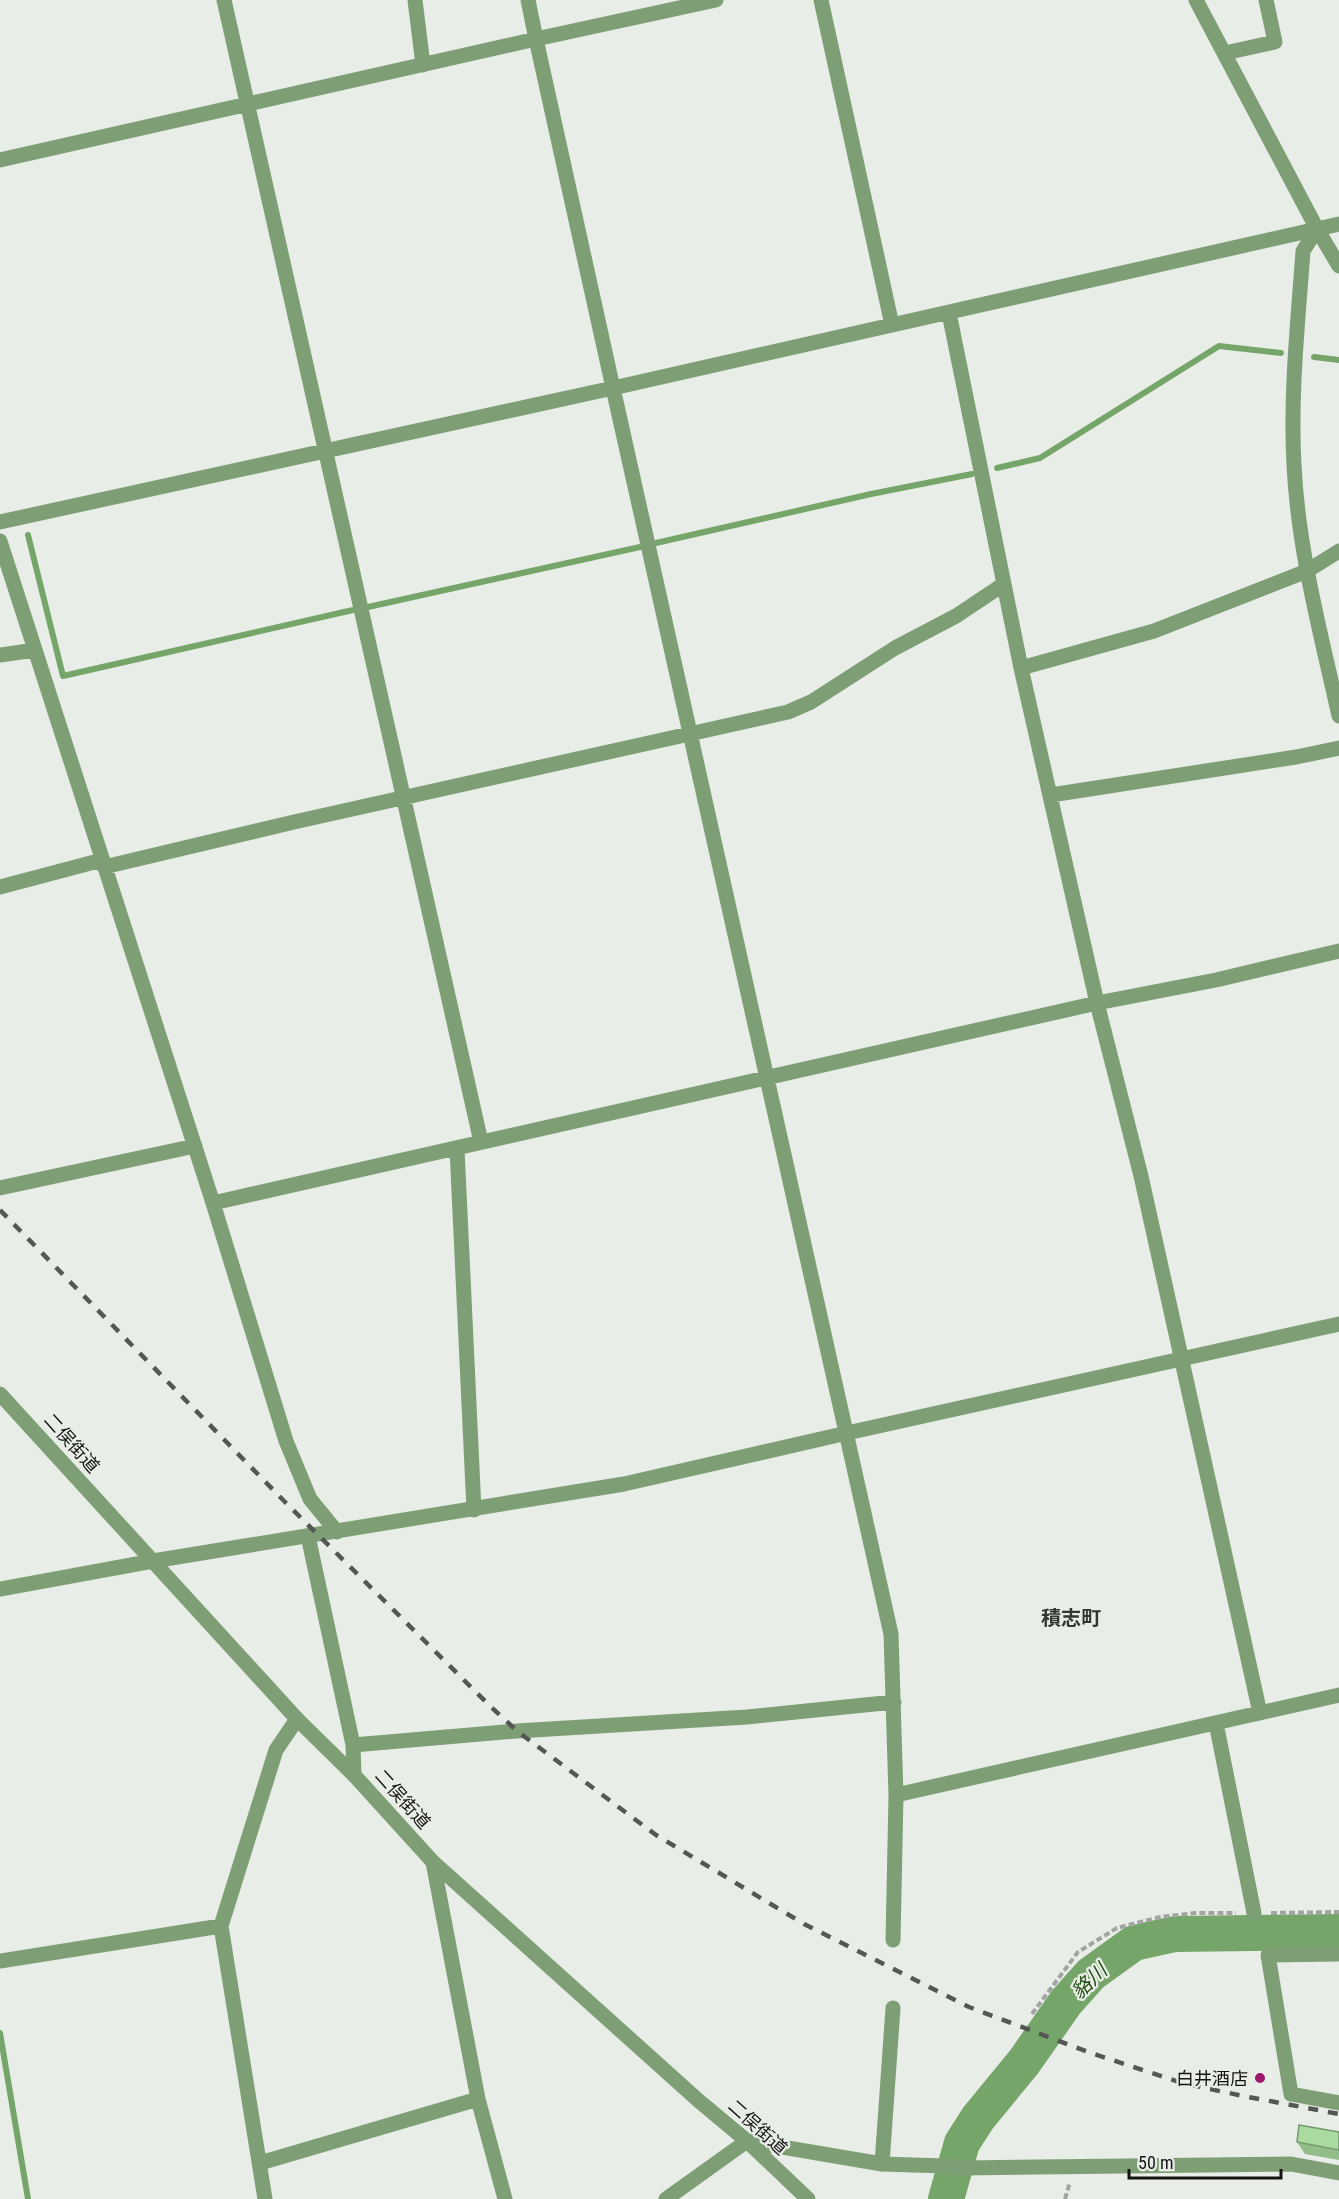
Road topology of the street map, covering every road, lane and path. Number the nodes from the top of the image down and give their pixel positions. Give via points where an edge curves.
1 (224, 0) edge
2 (415, 0) edge
3 (528, 0) edge
4 (716, 0) edge
5 (821, 0) edge
6 (1196, 0) edge
7 (1266, 0) edge
8 (536, 39) junction
9 (1225, 53) junction
10 (423, 65) junction
11 (248, 105) junction
12 (0, 160) edge
13 (1339, 224) edge
14 (1317, 229) junction
15 (1339, 266) edge
16 (949, 313) junction
17 (892, 325) junction
18 (613, 388) junction
19 (325, 451) junction
20 (0, 522) edge
21 (0, 541) edge
22 (1339, 552) edge
23 (1307, 571) junction
24 (1004, 584) junction
25 (35, 650) junction
26 (0, 655) edge
27 (1021, 668) junction
28 (1339, 716) edge
29 (690, 734) junction
30 (1339, 748) edge
31 (1051, 795) junction
32 (404, 799) junction
33 (103, 863) junction
34 (0, 887) edge
35 (1339, 951) edge
36 (1096, 1003) junction
37 (767, 1078) junction
38 (481, 1142) junction
39 (195, 1146) junction
40 (457, 1149) junction
41 (0, 1188) edge
42 (213, 1203) junction
43 (1339, 1324) edge
44 (1181, 1360) junction
45 (0, 1394) edge
46 (847, 1433) junction
47 (474, 1510) junction
48 (337, 1532) junction
49 (308, 1536) junction
50 (153, 1561) junction
51 (0, 1589) edge
52 (1339, 1695) edge
53 (894, 1702) junction
54 (1260, 1713) junction
55 (297, 1719) junction
56 (1216, 1723) junction
57 (353, 1745) junction
58 (354, 1775) junction
59 (896, 1796) junction
60 (433, 1862) junction
61 (1339, 1912) edge
62 (1254, 1913) junction
63 (221, 1926) junction
64 (893, 1940) dead end
65 (1339, 1954) edge
66 (1, 1961) edge
67 (893, 2008) dead end
68 (1032, 2014) dead end
69 (478, 2099) junction
70 (1339, 2103) edge
71 (747, 2141) junction
72 (260, 2163) junction
73 (882, 2164) junction
74 (1339, 2173) edge
75 (265, 2199) edge
76 (504, 2199) edge
77 (666, 2199) edge
78 (808, 2199) edge

1 - 11 street
2 - 10 street
3 - 8 street
4 - 8 street
5 - 17 street
6 - 9 street
7 - 9 street via 1275,42
8 - 10 street
8 - 18 street
9 - 14 street
10 - 11 street
11 - 12 street
11 - 19 street
13 - 14 street
14 - 15 street
14 - 16 street
14 - 23 street via 1303,251 1293,427
16 - 17 street
16 - 24 street
17 - 18 street
18 - 19 street
18 - 29 street
19 - 20 street
19 - 32 street
21 - 25 street
22 - 23 street
23 - 27 street via 1154,631
23 - 28 street
24 - 27 street
24 - 29 street via 811,702 788,712
25 - 26 street
25 - 33 street
27 - 31 street
29 - 32 street
29 - 37 street
30 - 31 street
31 - 36 street
32 - 33 street
32 - 38 street
33 - 34 street
33 - 39 street
35 - 36 street
36 - 37 street
36 - 44 street via 1141,1176
37 - 38 street
37 - 46 street
38 - 40 street
39 - 41 street
39 - 42 street
40 - 42 street
40 - 47 street
42 - 48 street via 286,1441 310,1499
43 - 44 street
44 - 46 street
44 - 54 street
45 - 50 street, 二俣街道
46 - 47 street via 624,1484
46 - 53 street via 891,1634
47 - 48 street
48 - 49 street
49 - 50 street
49 - 57 street
50 - 51 street
50 - 55 street, 二俣街道
52 - 54 street
53 - 57 street via 747,1717
53 - 59 street
54 - 56 street
55 - 58 street, 二俣街道
55 - 63 street via 276,1750
56 - 59 street
56 - 62 street
57 - 58 street
58 - 60 street, 二俣街道
59 - 64 street
60 - 69 street
60 - 71 street, 二俣街道
61 - 62 path
62 - 68 path via 1183,1914 1118,1928 1078,1952
63 - 66 street
63 - 72 street
65 - 70 street via 1268,1955 1291,2094
67 - 73 street
69 - 72 street
69 - 76 street
71 - 73 street
71 - 77 street
71 - 78 street, 二俣街道
72 - 75 street
73 - 74 street via 961,2168 1291,2164

